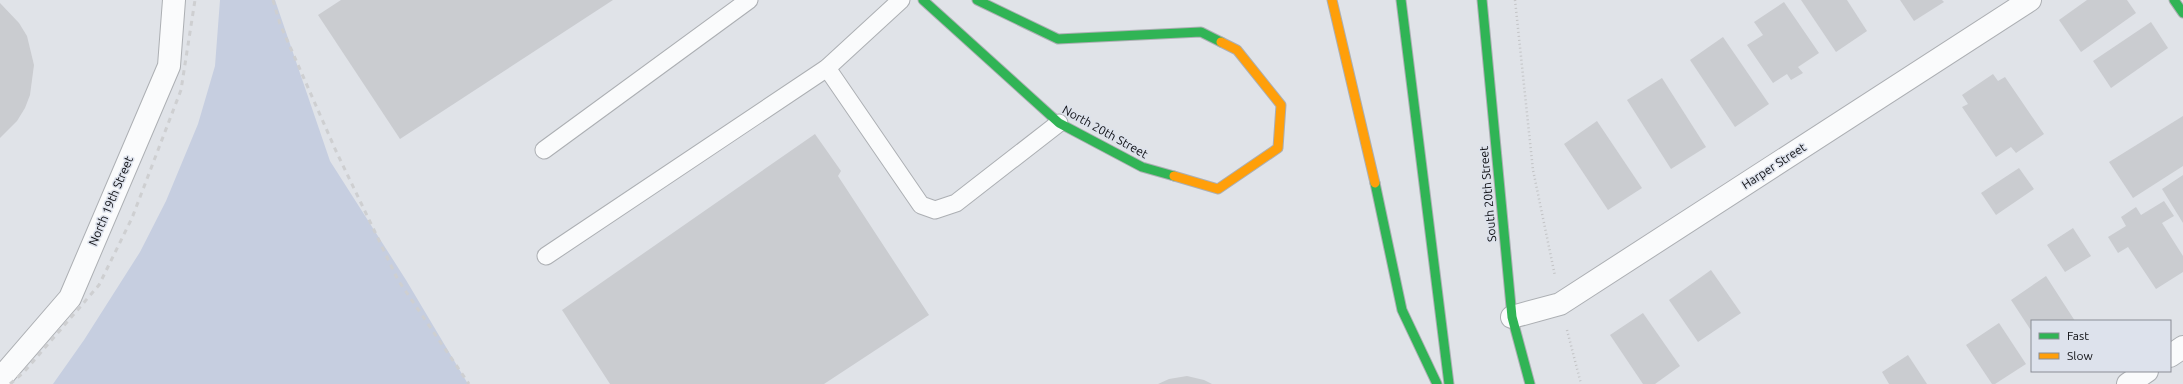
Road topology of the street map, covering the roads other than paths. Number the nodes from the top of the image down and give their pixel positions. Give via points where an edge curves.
1 (174, 0) edge
2 (749, 0) edge
3 (901, 0) edge
4 (923, 0) edge
5 (977, 0) edge
6 (1332, 0) edge
7 (1401, 0) edge
8 (1482, 0) edge
9 (2030, 0) edge
10 (2174, 0) edge
11 (2183, 13) edge
12 (827, 68) junction
13 (1059, 123) junction
14 (544, 150) dead end
15 (546, 256) dead end
16 (1512, 317) junction
17 (2183, 347) edge
18 (2171, 355) edge
19 (2146, 372) edge
20 (0, 379) edge
21 (1437, 384) edge
22 (1449, 384) edge
23 (1530, 384) edge
24 (2128, 384) edge

1 - 20 street, North 19th Street via 169,66 70,298
2 - 14 lane
3 - 12 lane
4 - 13 main road, North 20th Street
5 - 13 main road, North 20th Street via 1058,39 1201,32 1237,50 1281,105 1278,148 1218,189 1142,168
6 - 21 main road via 1379,199 1402,310
7 - 22 main road
8 - 16 main road, South 20th Street
9 - 16 street, Harper Street via 1560,304
10 - 11 main road
12 - 13 lane via 921,204 935,210 956,203
12 - 15 lane
16 - 23 main road, South 20th Street
17 - 18 street
19 - 24 street

